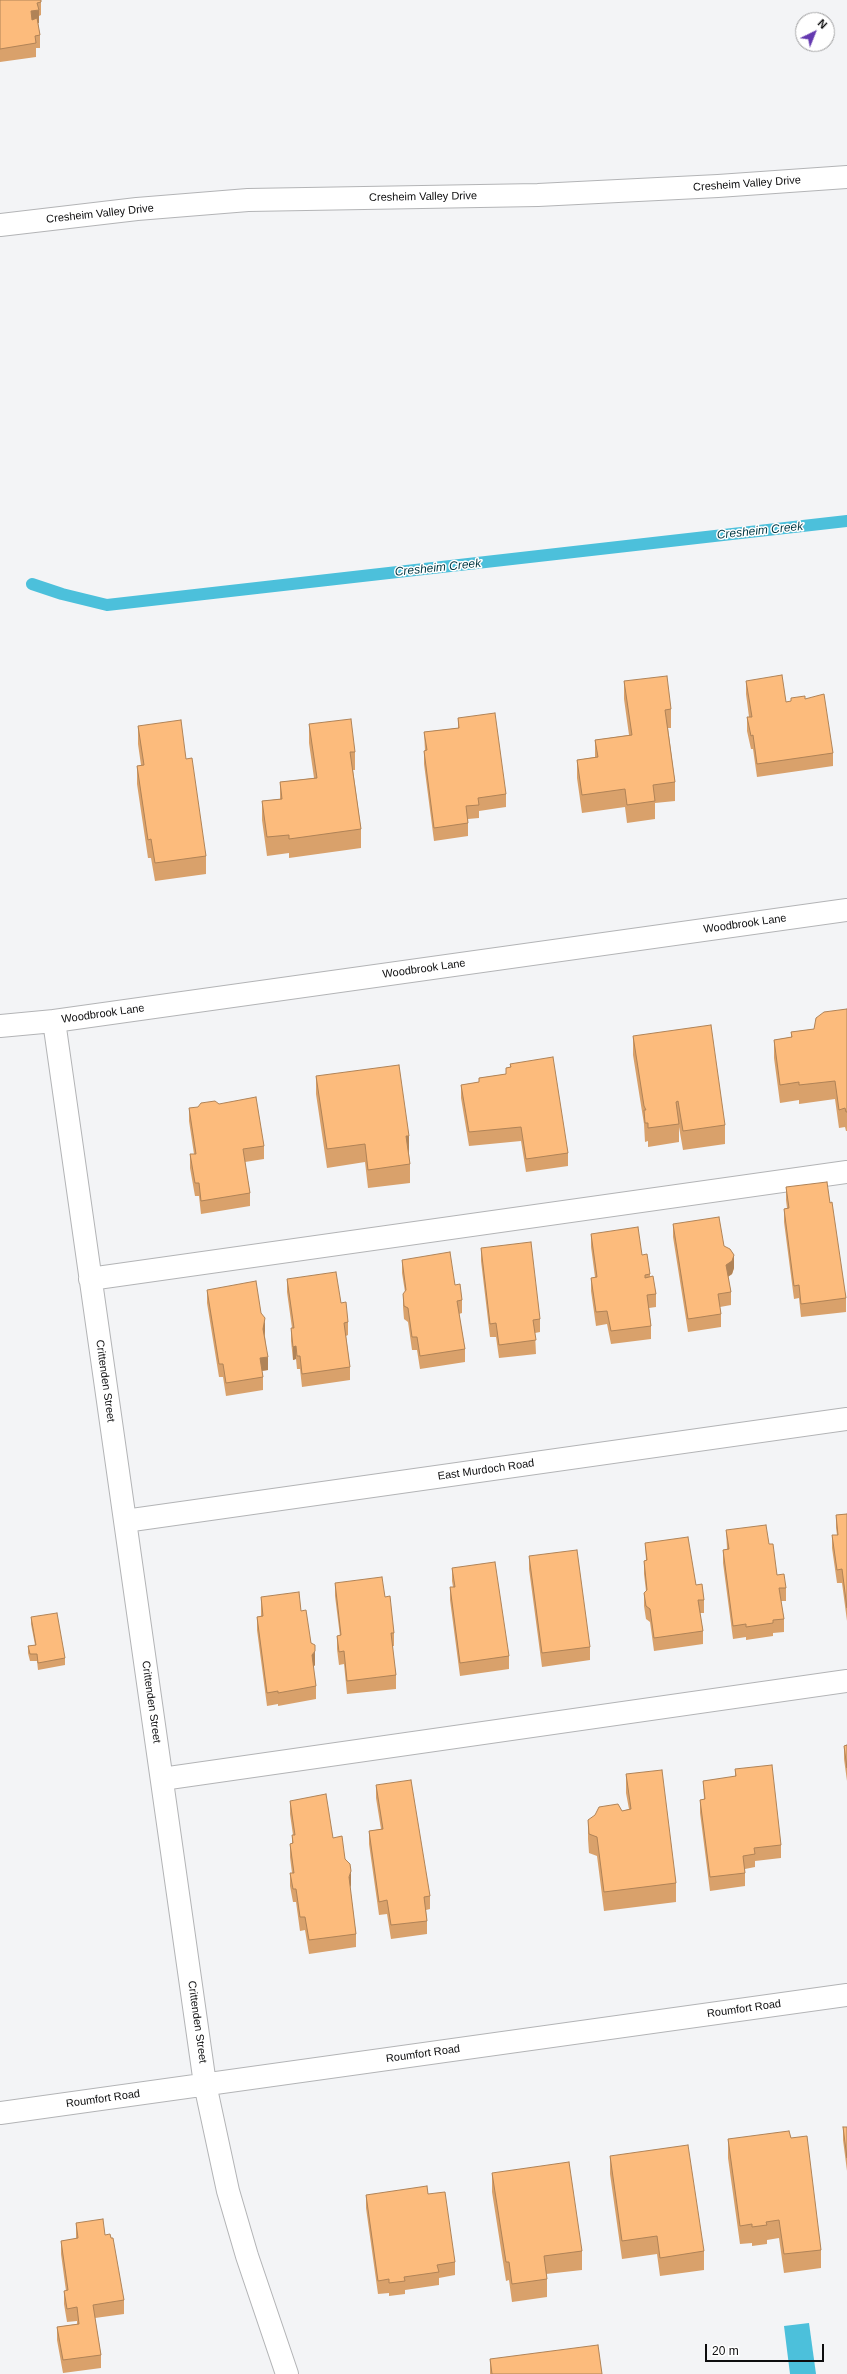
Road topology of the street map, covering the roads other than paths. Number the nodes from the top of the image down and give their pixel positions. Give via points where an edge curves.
1 (847, 177) edge
2 (0, 225) edge
3 (847, 910) edge
4 (54, 1020) junction
5 (0, 1026) edge
6 (847, 1172) edge
7 (90, 1279) junction
8 (847, 1419) edge
9 (125, 1521) junction
10 (847, 1681) edge
11 (162, 1779) junction
12 (847, 1995) edge
13 (206, 2084) junction
14 (0, 2113) edge
15 (287, 2374) edge

1 - 2 street, Cresheim Valley Drive via 538,195 248,200 137,209
3 - 4 street, Woodbrook Lane
4 - 5 street, Woodbrook Lane
4 - 7 street, Crittenden Street
6 - 7 street
7 - 9 street, Crittenden Street
8 - 9 street, East Murdoch Road
9 - 11 street, Crittenden Street
10 - 11 street
11 - 13 street, Crittenden Street
12 - 13 street, Roumfort Road
13 - 14 street, Roumfort Road
13 - 15 street, Crittenden Street via 228,2191 244,2249

